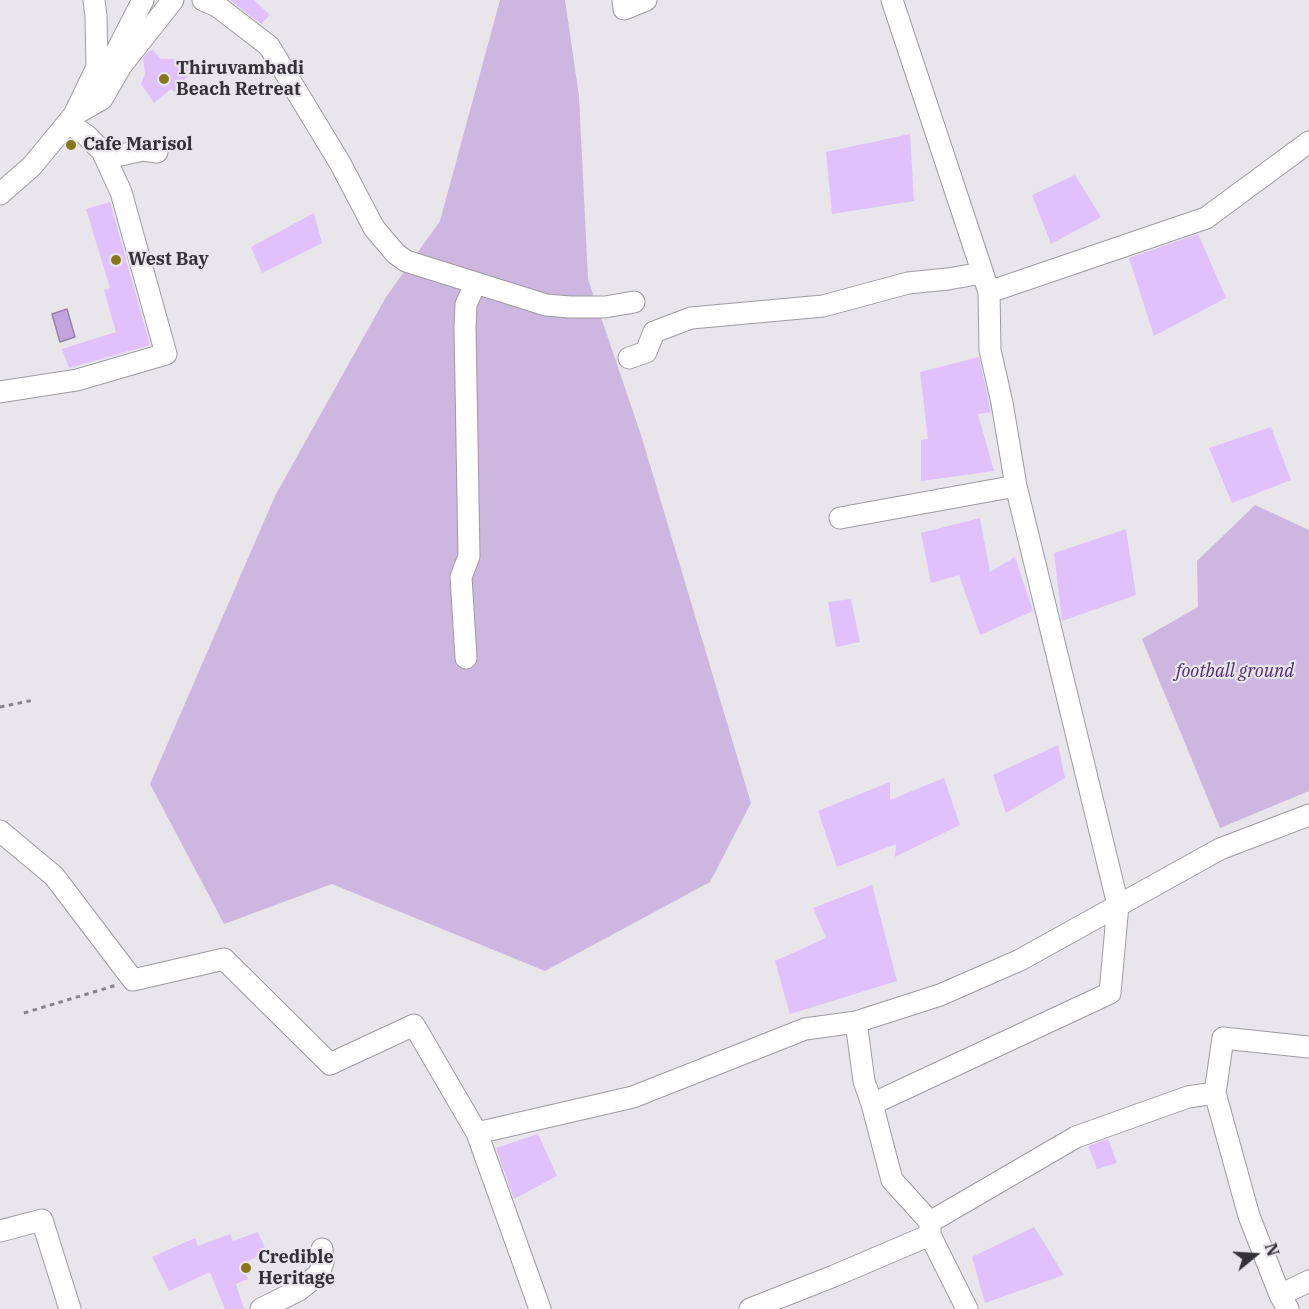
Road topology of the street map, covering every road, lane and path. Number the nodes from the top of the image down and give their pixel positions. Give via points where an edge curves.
1 (94, 0) edge
2 (143, 0) edge
3 (173, 0) edge
4 (203, 0) edge
5 (646, 0) edge
6 (892, 0) edge
7 (623, 5) edge
8 (71, 119) junction
9 (1309, 142) edge
10 (102, 151) junction
11 (157, 152) dead end
12 (0, 194) edge
13 (476, 283) junction
14 (986, 283) junction
15 (634, 302) dead end
16 (629, 358) dead end
17 (0, 392) edge
18 (1016, 486) junction
19 (840, 518) dead end
20 (466, 658) dead end
21 (34, 700) dead end
22 (0, 707) edge
23 (1309, 814) edge
24 (0, 831) edge
25 (1118, 905) junction
26 (134, 980) junction
27 (24, 1013) dead end
28 (856, 1022) junction
29 (1309, 1047) edge
30 (1215, 1093) junction
31 (872, 1104) junction
32 (477, 1133) junction
33 (930, 1228) junction
34 (0, 1231) edge
35 (322, 1249) dead end
36 (1309, 1281) edge
37 (294, 1302) edge
38 (1284, 1302) edge
39 (69, 1309) edge
40 (261, 1309) edge
41 (540, 1309) edge
42 (750, 1309) edge
43 (967, 1309) edge

1 - 8 street via 96,67
2 - 8 street via 110,65 97,77
3 - 8 street via 121,66 102,99
4 - 13 street via 217,6 269,46 340,163 374,228 396,254 406,261
5 - 7 street
6 - 14 street
8 - 10 street
8 - 12 street via 32,166
9 - 14 street via 1206,218
10 - 11 street via 114,155
10 - 17 street via 121,192 166,354 76,380
13 - 15 street via 546,304 570,307
13 - 20 street via 466,304 465,327 469,556 461,577
14 - 16 street via 948,279 908,283 823,306 691,318 654,332 646,352
14 - 18 street via 990,350
18 - 19 street
18 - 25 street
21 - 22 path
23 - 25 street via 1220,849
24 - 26 street via 54,876
25 - 28 street via 1020,960 940,996
25 - 31 street via 1110,993
26 - 27 path
26 - 32 street via 224,959 330,1064 414,1025
28 - 31 street via 864,1081
28 - 32 street via 805,1029 633,1097
29 - 30 street via 1223,1038
30 - 33 street via 1188,1097 1076,1137
30 - 38 street via 1249,1216
31 - 33 street via 892,1180
32 - 41 street
33 - 42 street via 834,1276
33 - 43 street
34 - 39 street via 42,1220
35 - 37 street via 319,1274
36 - 38 street
37 - 40 street

